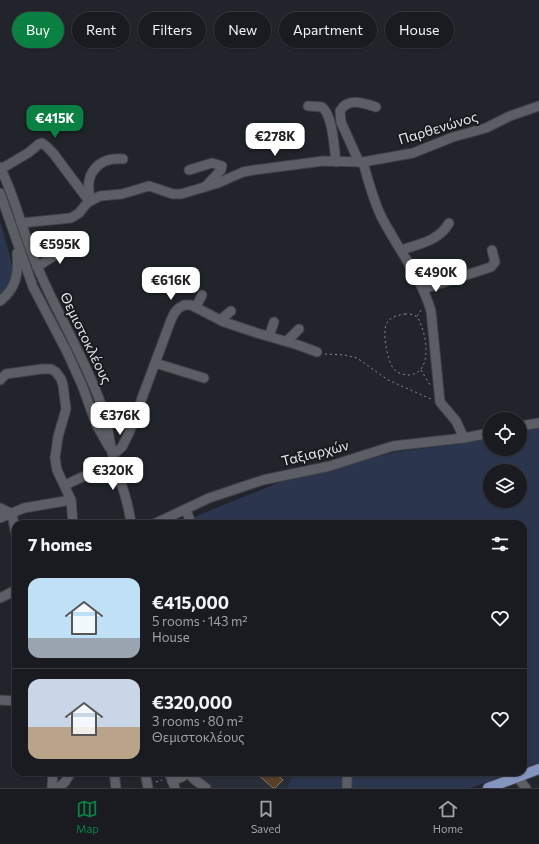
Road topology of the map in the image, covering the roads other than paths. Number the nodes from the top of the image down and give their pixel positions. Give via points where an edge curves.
1 (308, 106) dead end
2 (539, 106) edge
3 (376, 107) dead end
4 (123, 159) dead end
5 (336, 162) junction
6 (361, 162) junction
7 (1, 168) edge
8 (189, 170) dead end
9 (204, 188) junction
10 (0, 193) edge
11 (90, 201) junction
12 (21, 223) junction
13 (449, 223) dead end
14 (14, 236) junction
15 (64, 245) dead end
16 (400, 250) junction
17 (492, 250) dead end
18 (37, 268) junction
19 (424, 289) junction
20 (202, 295) dead end
21 (0, 301) edge
22 (196, 307) junction
23 (231, 311) dead end
24 (220, 320) junction
25 (274, 322) dead end
26 (299, 329) dead end
27 (269, 336) junction
28 (287, 341) junction
29 (317, 352) road end
30 (155, 363) junction
31 (204, 378) dead end
32 (0, 380) edge
33 (539, 422) edge
34 (527, 425) edge
35 (483, 434) edge
36 (464, 438) junction
37 (114, 459) junction
38 (64, 485) junction
39 (71, 500) junction
40 (0, 508) edge
41 (186, 509) junction
42 (12, 514) junction
43 (0, 518) edge
44 (13, 520) edge
45 (73, 520) edge
46 (130, 520) edge
47 (163, 520) edge
48 (190, 520) edge
49 (12, 592) edge
50 (0, 598) edge
51 (0, 700) edge
52 (12, 701) edge
53 (539, 769) edge
54 (527, 774) edge
55 (53, 776) edge
56 (69, 776) edge
57 (114, 776) edge
58 (146, 776) edge
59 (183, 776) edge
60 (192, 776) edge
61 (347, 776) edge
62 (518, 777) joint
63 (172, 780) edge
64 (148, 786) edge
65 (502, 786) edge
66 (52, 788) edge
67 (58, 788) edge
68 (116, 788) edge
69 (206, 788) edge
70 (347, 788) edge
71 (488, 788) edge
72 (526, 788) edge

1 - 5 street via 322,107 326,111
2 - 6 street, Παρθενώνος via 481,130 453,137 416,152
3 - 6 street via 355,102 346,104 340,111 341,122
4 - 11 street via 110,159 99,164 91,175 88,191
5 - 6 street, Παρθενώνος
5 - 9 street, Παρθενώνος via 323,161 248,171
6 - 16 street via 376,205
7 - 11 street via 42,143 53,153
7 - 12 street, Θεμιστοκλέους
8 - 9 street via 212,163 222,166
9 - 11 street, Παρθενώνος via 176,195 149,186 122,194 100,196
10 - 14 street, Θεμιστοκλέους
11 - 12 street via 71,218
12 - 18 street, Θεμιστοκλέους
13 - 16 street via 434,239
14 - 21 street via 18,261 17,276 11,291
14 - 37 street, Θεμιστοκλέους via 33,286 67,352 96,424
15 - 18 street via 58,253
16 - 19 street
17 - 19 street via 495,262 491,267
18 - 37 street, Θεμιστοκλέους via 92,381 107,420
19 - 36 street via 431,311 440,402 456,422
20 - 22 street
22 - 24 street
22 - 30 street via 184,305 175,312
23 - 24 street
24 - 27 street
25 - 27 street
26 - 28 street
27 - 28 street
28 - 29 street
30 - 31 street
30 - 37 street via 129,433
32 - 38 street via 8,373 42,369 59,374 66,401 55,452 57,470
33 - 34 street
35 - 36 street, Ταξιαρχών
36 - 41 street, Ταξιαρχών via 383,448 330,466 237,488
37 - 38 street
37 - 46 street, Θεμιστοκλέους
38 - 39 street
39 - 42 street via 24,508
39 - 45 street
40 - 42 street
41 - 47 street, Ταξιαρχών
41 - 48 street
42 - 43 street
42 - 44 street
49 - 50 street
51 - 52 street
53 - 54 main road
55 - 66 street
56 - 67 street
57 - 68 street
58 - 64 street
59 - 63 street
60 - 69 street
61 - 70 street
62 - 65 main road
62 - 72 street
65 - 71 main road

